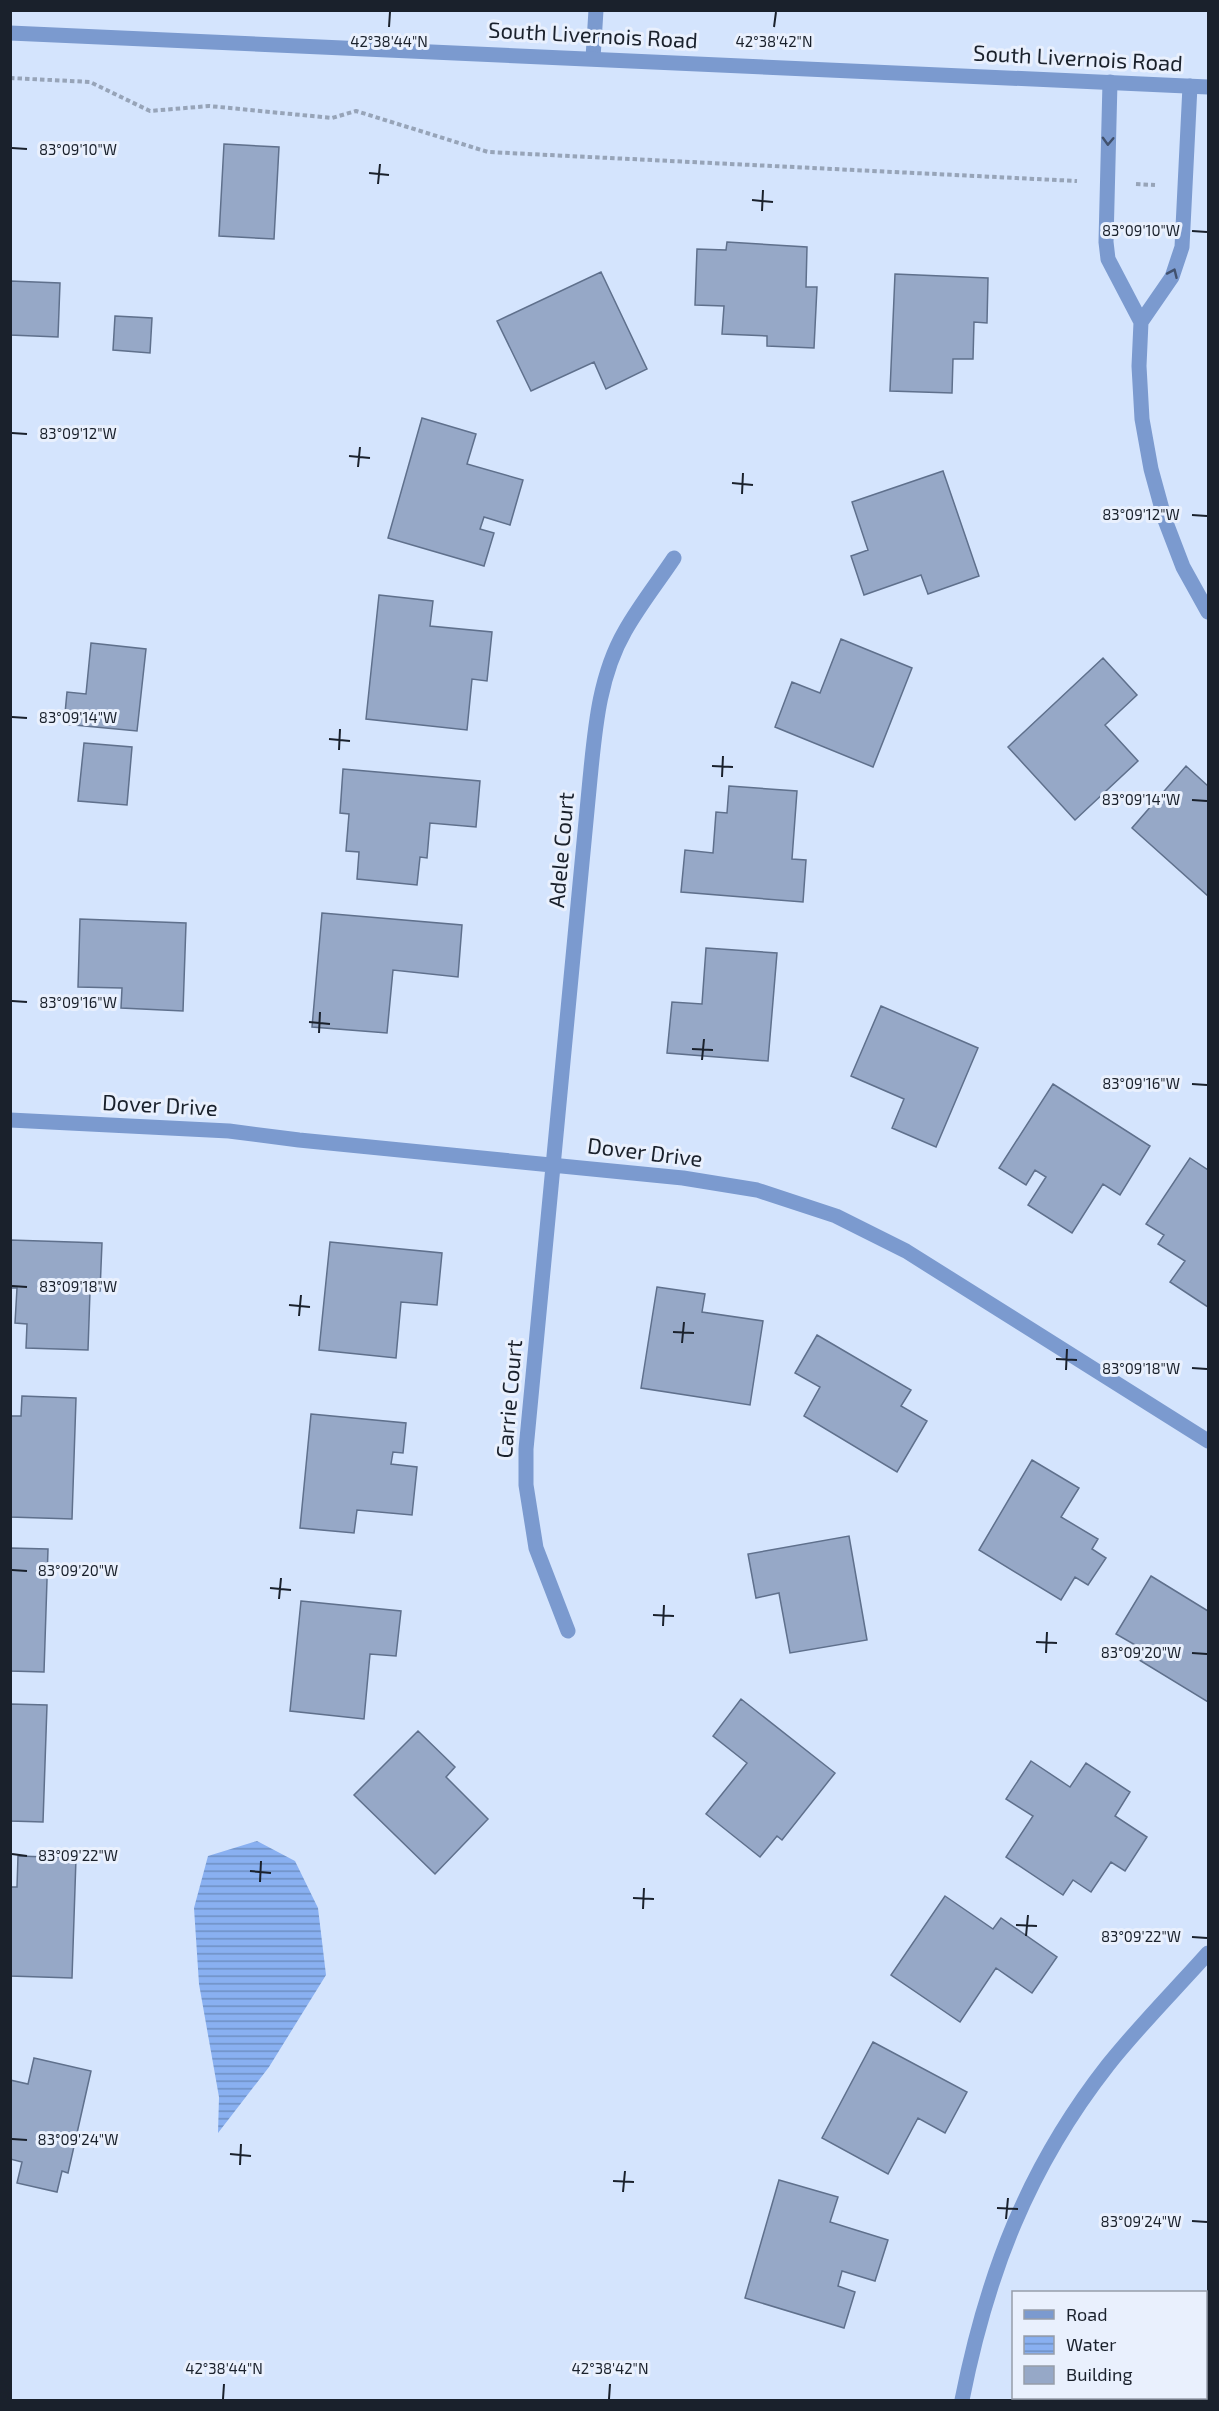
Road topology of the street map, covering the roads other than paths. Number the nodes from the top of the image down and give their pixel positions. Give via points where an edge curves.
1 (596, 10) edge
2 (10, 33) edge
3 (593, 58) junction
4 (1110, 82) junction
5 (1190, 86) junction
6 (1209, 87) edge
7 (1141, 322) junction
8 (674, 558) dead end
9 (1209, 612) edge
10 (10, 1120) edge
11 (554, 1164) junction
12 (1209, 1441) edge
13 (568, 1631) dead end
14 (1209, 1953) edge
15 (962, 2400) edge

1 - 3 street
2 - 3 street, South Livernois Road
3 - 4 street, South Livernois Road
4 - 5 street, South Livernois Road
4 -> 7 street via 1108,259
5 - 6 street, South Livernois Road
7 -> 5 street via 1172,277 1182,247
7 - 9 street via 1142,419 1151,469 1183,567
8 - 11 street, Adele Court via 624,632 607,673 596,720
10 - 11 street, Dover Drive via 229,1131
11 - 12 street, Dover Drive via 757,1190 836,1216 906,1251
11 - 13 street, Carrie Court via 526,1449 526,1485 536,1548
14 - 15 street via 1108,2065 1057,2138 1005,2243 989,2289

